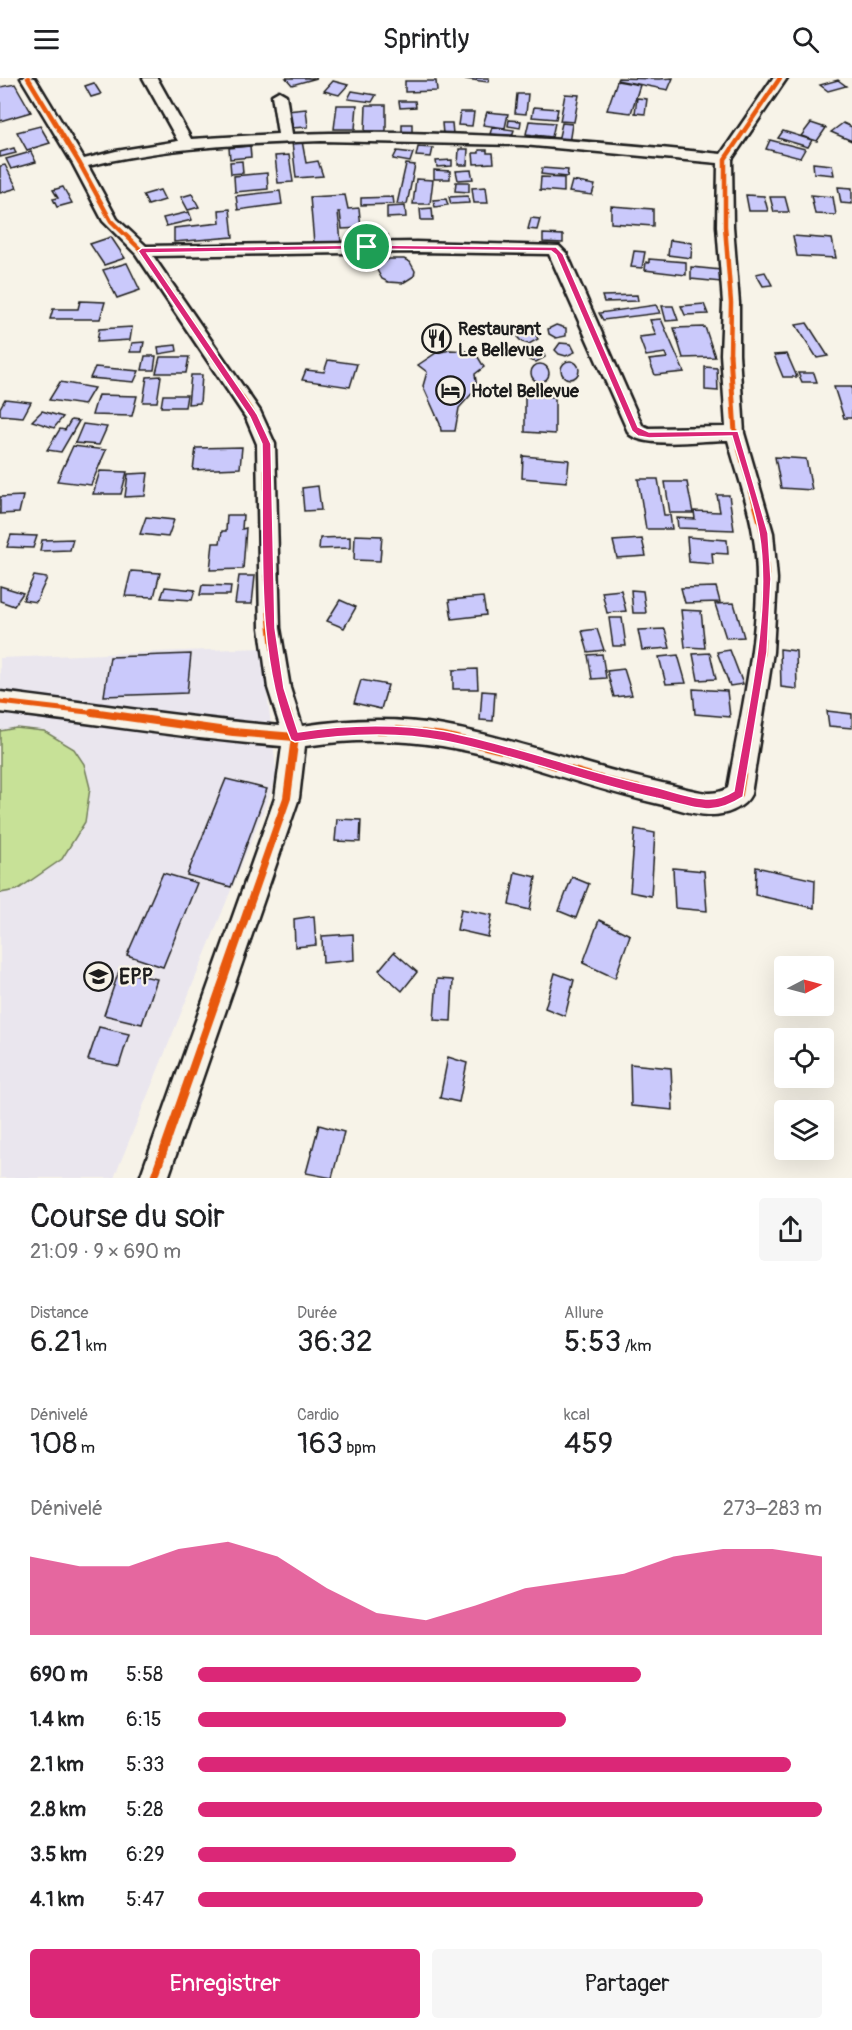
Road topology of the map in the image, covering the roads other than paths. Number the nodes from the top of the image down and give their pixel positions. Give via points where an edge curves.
1 (28, 78) edge
2 (150, 78) edge
3 (780, 78) edge
4 (279, 95) dead end
5 (285, 136) junction
6 (186, 144) junction
7 (725, 159) junction
8 (81, 164) junction
9 (142, 251) junction
10 (735, 433) junction
11 (0, 702) edge
12 (295, 737) junction
13 (154, 1178) edge

1 - 8 street
2 - 6 street
3 - 7 street
4 - 5 street
5 - 6 street
5 - 7 street via 474,137
6 - 8 street
7 - 10 street
8 - 9 street via 111,221
9 - 10 street via 553,249 559,254 634,429 649,435
9 - 12 street via 254,416 267,444 270,628 279,688
10 - 12 street via 763,533 767,579 762,652 739,794 726,802 708,804 625,786 444,736 397,730 342,730
11 - 12 street
12 - 13 street via 287,798

